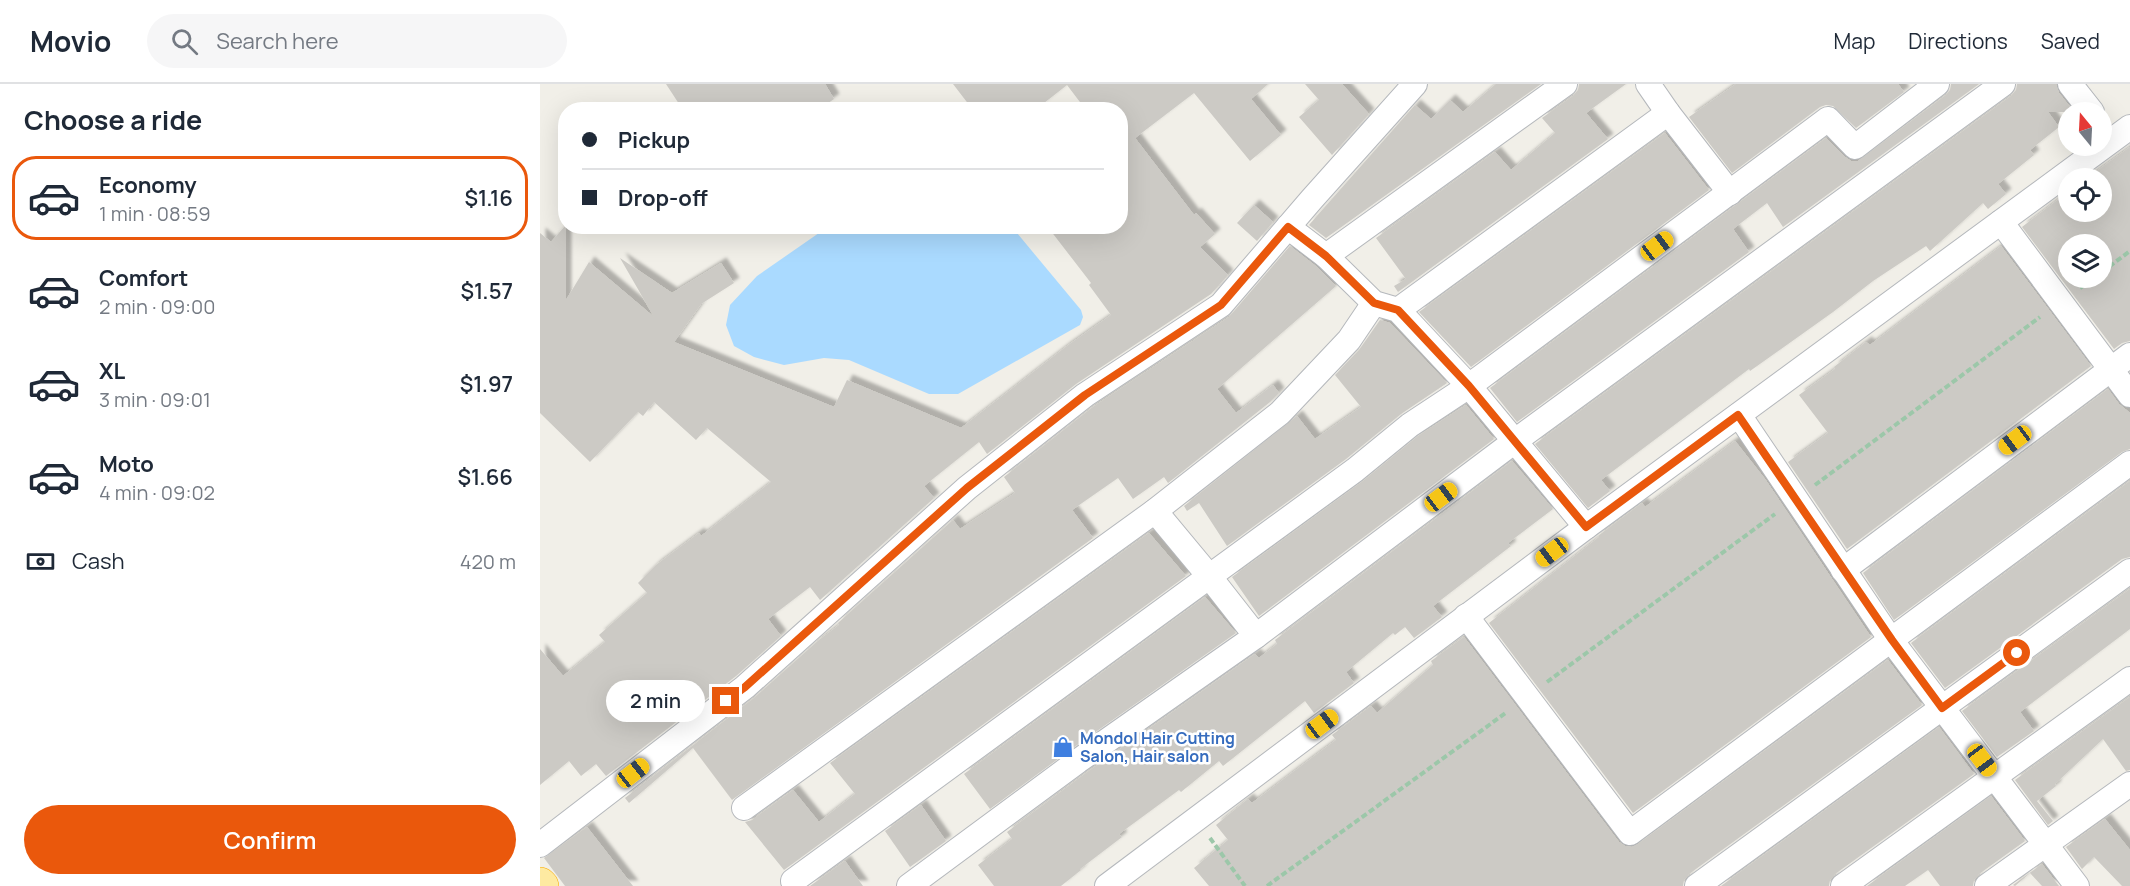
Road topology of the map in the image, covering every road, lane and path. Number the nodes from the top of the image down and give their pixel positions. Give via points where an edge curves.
1 (1415, 84) edge
2 (1565, 84) edge
3 (1648, 84) edge
4 (1937, 84) edge
5 (2003, 84) edge
6 (2070, 84) edge
7 (2084, 102) edge
8 (1668, 113) junction
9 (2115, 131) edge
10 (1730, 193) junction
11 (2001, 222) junction
12 (1288, 227) junction
13 (2130, 251) edge
14 (1326, 256) junction
15 (2112, 264) edge
16 (2080, 288) edge
17 (2061, 302) junction
18 (1374, 303) junction
19 (1398, 310) junction
20 (2120, 361) edge
21 (1469, 386) junction
22 (2130, 395) edge
23 (1738, 415) junction
24 (1515, 441) junction
25 (2130, 464) edge
26 (1796, 499) junction
27 (1155, 511) junction
28 (1586, 527) junction
29 (1843, 570) junction
30 (2130, 571) edge
31 (1209, 576) junction
32 (1466, 616) junction
33 (1256, 636) junction
34 (1892, 640) junction
35 (2130, 679) edge
36 (1527, 697) junction
37 (1942, 708) junction
38 (1995, 778) junction
39 (2130, 784) edge
40 (744, 808) dead end
41 (1195, 819) junction
42 (2045, 844) junction
43 (540, 845) edge
44 (793, 881) dead end
45 (909, 886) edge
46 (1107, 886) edge
47 (1245, 886) edge
48 (1267, 886) edge
49 (1697, 886) edge
50 (1843, 886) edge
51 (1987, 886) edge
52 (2077, 886) edge

1 - 12 street
2 - 14 street
3 - 8 street
4 - 10 street via 1855,147 1828,119
5 - 24 street
6 - 7 street
8 - 10 street
8 - 19 street
9 - 11 street
10 - 21 street
11 - 17 street
11 - 23 street
12 - 14 street
12 - 43 street via 1221,305 1085,395 967,488 745,687
13 - 15 path
14 - 18 street
16 - 17 path
17 - 20 street
17 - 26 path
18 - 19 street
18 - 27 street via 1349,340 1280,413
19 - 21 street
20 - 22 street
20 - 29 street
21 - 24 street
21 - 31 street via 1410,425
23 - 26 street
23 - 28 street
24 - 28 street
24 - 33 street
25 - 34 street
26 - 29 street
26 - 36 path
27 - 31 street
27 - 40 street
28 - 32 street
29 - 34 street
30 - 37 street
31 - 33 street
31 - 44 street
32 - 36 street
32 - 41 street
33 - 45 street
34 - 36 street via 1630,833
34 - 37 street
35 - 38 street
36 - 48 path
37 - 38 street
37 - 49 street
38 - 42 street
38 - 50 street
39 - 42 street
41 - 46 street
41 - 47 path
42 - 51 street
42 - 52 street

